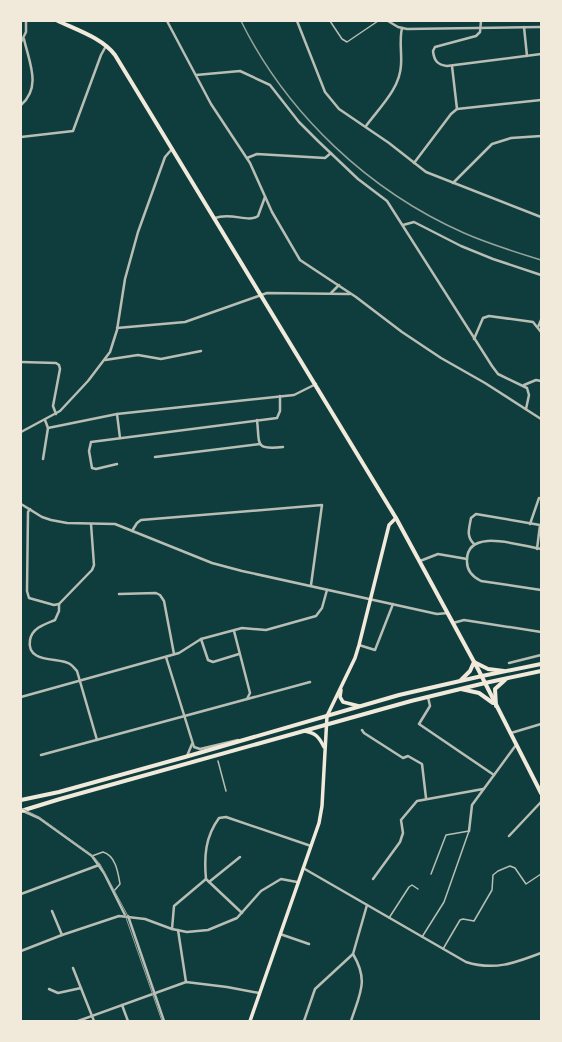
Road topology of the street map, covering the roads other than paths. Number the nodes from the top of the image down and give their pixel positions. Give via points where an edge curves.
1 (26, 21) edge
2 (58, 21) edge
3 (167, 21) edge
4 (297, 21) edge
5 (330, 21) edge
6 (378, 21) edge
7 (388, 21) edge
8 (481, 21) edge
9 (524, 27) junction
10 (541, 27) edge
11 (402, 28) junction
12 (481, 28) junction
13 (24, 39) junction
14 (21, 42) edge
15 (106, 46) junction
16 (541, 54) edge
17 (527, 56) junction
18 (452, 66) junction
19 (196, 75) junction
20 (541, 100) edge
21 (21, 105) edge
22 (457, 109) junction
23 (366, 126) junction
24 (541, 136) edge
25 (21, 138) edge
26 (172, 149) junction
27 (331, 153) junction
28 (247, 158) junction
29 (414, 163) junction
30 (453, 183) junction
31 (265, 198) junction
32 (541, 217) edge
33 (215, 218) junction
34 (403, 225) junction
35 (541, 275) edge
36 (339, 285) junction
37 (331, 293) junction
38 (261, 294) junction
39 (350, 294) junction
40 (541, 320) edge
41 (538, 327) junction
42 (117, 328) junction
43 (541, 332) edge
44 (474, 339) junction
45 (201, 351) dead end
46 (104, 361) junction
47 (21, 362) edge
48 (541, 381) edge
49 (316, 384) junction
50 (524, 385) junction
51 (280, 396) junction
52 (526, 409) junction
53 (56, 414) junction
54 (117, 414) junction
55 (541, 419) edge
56 (45, 420) junction
57 (257, 420) junction
58 (48, 428) junction
59 (21, 432) edge
60 (120, 438) junction
61 (260, 444) junction
62 (283, 447) dead end
63 (155, 457) dead end
64 (44, 459) dead end
65 (117, 464) dead end
66 (539, 498) dead end
67 (21, 504) edge
68 (30, 509) junction
69 (396, 518) junction
70 (91, 524) junction
71 (530, 524) junction
72 (132, 531) junction
73 (474, 544) junction
74 (536, 549) junction
75 (541, 550) edge
76 (467, 559) junction
77 (420, 561) junction
78 (311, 586) junction
79 (327, 590) junction
80 (541, 590) edge
81 (119, 594) dead end
82 (371, 598) junction
83 (58, 604) junction
84 (393, 604) junction
85 (448, 613) junction
86 (453, 623) junction
87 (234, 631) junction
88 (541, 632) edge
89 (201, 639) junction
90 (359, 645) junction
91 (174, 654) junction
92 (239, 654) junction
93 (541, 655) edge
94 (166, 657) junction
95 (474, 662) junction
96 (509, 663) dead end
97 (541, 664) edge
98 (508, 671) junction
99 (541, 671) edge
100 (482, 676) junction
101 (507, 679) junction
102 (460, 681) junction
103 (81, 682) junction
104 (310, 682) dead end
105 (485, 683) junction
106 (341, 687) junction
107 (460, 688) junction
108 (428, 696) junction
109 (21, 698) edge
110 (247, 699) junction
111 (360, 706) junction
112 (496, 706) junction
113 (184, 716) junction
114 (327, 716) junction
115 (326, 724) junction
116 (541, 724) edge
117 (362, 730) dead end
118 (302, 731) junction
119 (511, 734) junction
120 (97, 740) junction
121 (244, 740) junction
122 (192, 744) junction
123 (516, 745) junction
124 (325, 748) junction
125 (42, 755) dead end
126 (187, 756) junction
127 (218, 761) dead end
128 (494, 774) junction
129 (540, 788) edge
130 (483, 789) junction
131 (226, 791) dead end
132 (541, 793) edge
133 (426, 798) junction
134 (21, 800) edge
135 (541, 802) edge
136 (22, 811) edge
137 (469, 831) junction
138 (509, 836) dead end
139 (311, 846) junction
140 (92, 856) junction
141 (240, 857) dead end
142 (99, 865) junction
143 (303, 868) junction
144 (430, 874) dead end
145 (541, 874) edge
146 (373, 879) dead end
147 (206, 880) junction
148 (209, 882) junction
149 (297, 882) junction
150 (418, 889) dead end
151 (113, 891) junction
152 (21, 894) edge
153 (367, 905) junction
154 (52, 911) dead end
155 (242, 913) junction
156 (126, 916) junction
157 (389, 918) junction
158 (172, 929) junction
159 (178, 930) junction
160 (279, 934) junction
161 (62, 935) junction
162 (422, 937) junction
163 (309, 944) dead end
164 (443, 949) junction
165 (21, 951) edge
166 (541, 953) edge
167 (353, 954) junction
168 (73, 968) dead end
169 (186, 982) junction
170 (81, 988) junction
171 (49, 990) dead end
172 (259, 993) junction
173 (154, 994) junction
174 (122, 1005) junction
175 (92, 1016) junction
176 (78, 1021) edge
177 (94, 1021) edge
178 (128, 1021) edge
179 (164, 1021) edge
180 (250, 1021) edge
181 (304, 1021) edge
182 (352, 1021) edge

1 - 13 street
2 - 15 main road
3 - 19 street
4 - 23 street via 328,98 339,109
5 - 6 lane via 347,42
7 - 11 street
8 - 12 street
9 - 10 street
9 - 12 street
9 - 17 street
11 - 12 street
11 - 23 street via 401,66 397,84
12 - 18 street via 474,37 436,47 433,51 436,62 440,66
13 - 14 street
13 - 21 street via 34,80 30,94
15 - 25 street via 73,131
15 - 26 main road via 115,55
16 - 17 street
17 - 18 street
18 - 22 street
19 - 27 street via 240,71 267,83 299,122
19 - 28 street via 211,104
20 - 22 street
22 - 29 street
23 - 29 street
24 - 30 street via 511,138 492,144
26 - 33 main road
26 - 42 street via 164,157 138,232 122,290
27 - 28 street via 325,158 257,154
27 - 34 street via 358,179 387,201
28 - 31 street
29 - 30 street via 426,172
30 - 32 street
31 - 33 street via 256,218 227,215
31 - 36 street via 300,260
33 - 38 main road
34 - 35 street via 414,222 493,259
34 - 44 street
36 - 37 street
36 - 39 street
37 - 38 street
37 - 39 street
38 - 42 street via 185,322
38 - 49 main road
39 - 52 street via 441,358
40 - 41 street
41 - 43 street
41 - 44 street via 533,322 489,316 482,318
42 - 46 street via 113,346
44 - 50 street via 498,374
45 - 46 street via 161,359 138,355
46 - 53 street
47 - 53 street via 59,365 53,406
48 - 50 street via 536,380
49 - 51 street via 299,394
49 - 69 main road
50 - 52 street via 529,392
51 - 54 street
51 - 57 street via 280,411 277,418
52 - 55 street
53 - 56 street
54 - 58 street
54 - 60 street
56 - 58 street
56 - 59 street
57 - 60 street
57 - 61 street
58 - 64 street
60 - 65 street via 91,442 89,446 92,468
61 - 62 street via 266,449
61 - 63 street
66 - 71 street
67 - 68 street
68 - 70 street via 51,520
68 - 83 street via 27,591 29,598
69 - 77 main road
69 - 82 main road via 388,527
70 - 72 street via 115,524
70 - 83 street via 94,564 92,570
71 - 73 street via 473,515 468,536
71 - 74 street via 540,525
72 - 78 street via 212,563
72 - 78 street via 141,520 322,505
73 - 74 street via 487,540
73 - 76 street
74 - 75 street
76 - 77 street via 438,554
76 - 80 street via 468,567 475,578 481,581
77 - 85 main road
78 - 79 street
79 - 82 street
79 - 87 street via 322,608 316,616 266,630 242,628
81 - 91 street via 156,592 160,595 164,601
82 - 84 street
82 - 90 main road
83 - 103 street via 59,611 55,620 34,631 30,642 31,650 40,658 70,664 77,671
84 - 85 street via 437,614
84 - 90 street via 374,650
85 - 86 main road
86 - 88 street via 464,620
86 - 95 main road
87 - 89 street
87 - 92 street
89 - 91 street
89 - 92 street via 208,660 213,662
90 - 106 main road
91 - 94 street
92 - 110 street via 250,693
93 - 96 street
94 - 103 street
94 - 113 street
95 - 98 main road via 488,669
95 - 100 main road
95 - 102 main road via 470,671
97 - 98 main road
98 - 100 main road
99 - 101 main road
100 - 102 main road
100 - 105 main road
101 - 105 main road
101 - 112 main road via 495,689
102 - 111 main road
103 - 109 street
103 - 120 street
104 - 110 street
105 - 107 main road
105 - 112 main road
106 - 111 main road via 343,702
106 - 114 main road
107 - 108 main road
107 - 112 main road via 479,693
108 - 115 main road
108 - 128 street via 430,706 419,724
110 - 113 street
111 - 114 main road
112 - 119 main road
113 - 120 street
113 - 122 street
114 - 115 main road
114 - 121 main road
115 - 118 main road
115 - 124 main road
116 - 119 street
117 - 133 street via 403,758 408,756 422,764
118 - 124 main road via 316,735
118 - 136 main road
119 - 123 main road
120 - 125 street
121 - 122 street via 229,741 200,749
121 - 126 main road
122 - 126 street
123 - 128 street
123 - 129 main road
124 - 139 main road via 321,813
126 - 134 main road via 59,792
127 - 131 lane
128 - 130 street
129 - 132 main road
130 - 133 street
130 - 137 street via 472,805
133 - 146 street via 417,800 402,818 403,833 400,842
135 - 138 street
136 - 140 street via 39,818
137 - 144 lane via 445,836
137 - 162 lane via 444,902
139 - 143 main road
139 - 147 street via 222,817 217,821 205,850
140 - 142 street
140 - 151 lane via 107,853 115,864 120,884
141 - 148 street
142 - 151 street
142 - 152 street
143 - 149 main road
143 - 153 street
145 - 164 lane via 526,884 515,868 510,866 498,871 493,875 492,890 474,921 463,918 460,920
147 - 148 street
147 - 158 street via 174,906
148 - 155 street
149 - 155 street via 281,879 262,891
149 - 160 main road
150 - 157 lane via 412,885 409,887
151 - 156 street
153 - 157 street
153 - 167 street
154 - 161 street
155 - 159 street via 228,923 208,930
156 - 158 street via 150,920
156 - 161 street
156 - 173 street
157 - 162 street
158 - 159 street
159 - 169 street
160 - 163 street
160 - 172 main road
161 - 165 street
162 - 164 street
164 - 166 street via 466,962 485,967 509,965
167 - 181 street via 314,989
167 - 182 street via 363,974
168 - 170 street
169 - 172 street
169 - 173 street
170 - 171 street via 58,992
170 - 175 street
172 - 180 main road
173 - 174 street
173 - 179 street
174 - 175 street
174 - 178 street
175 - 176 street
175 - 177 street

